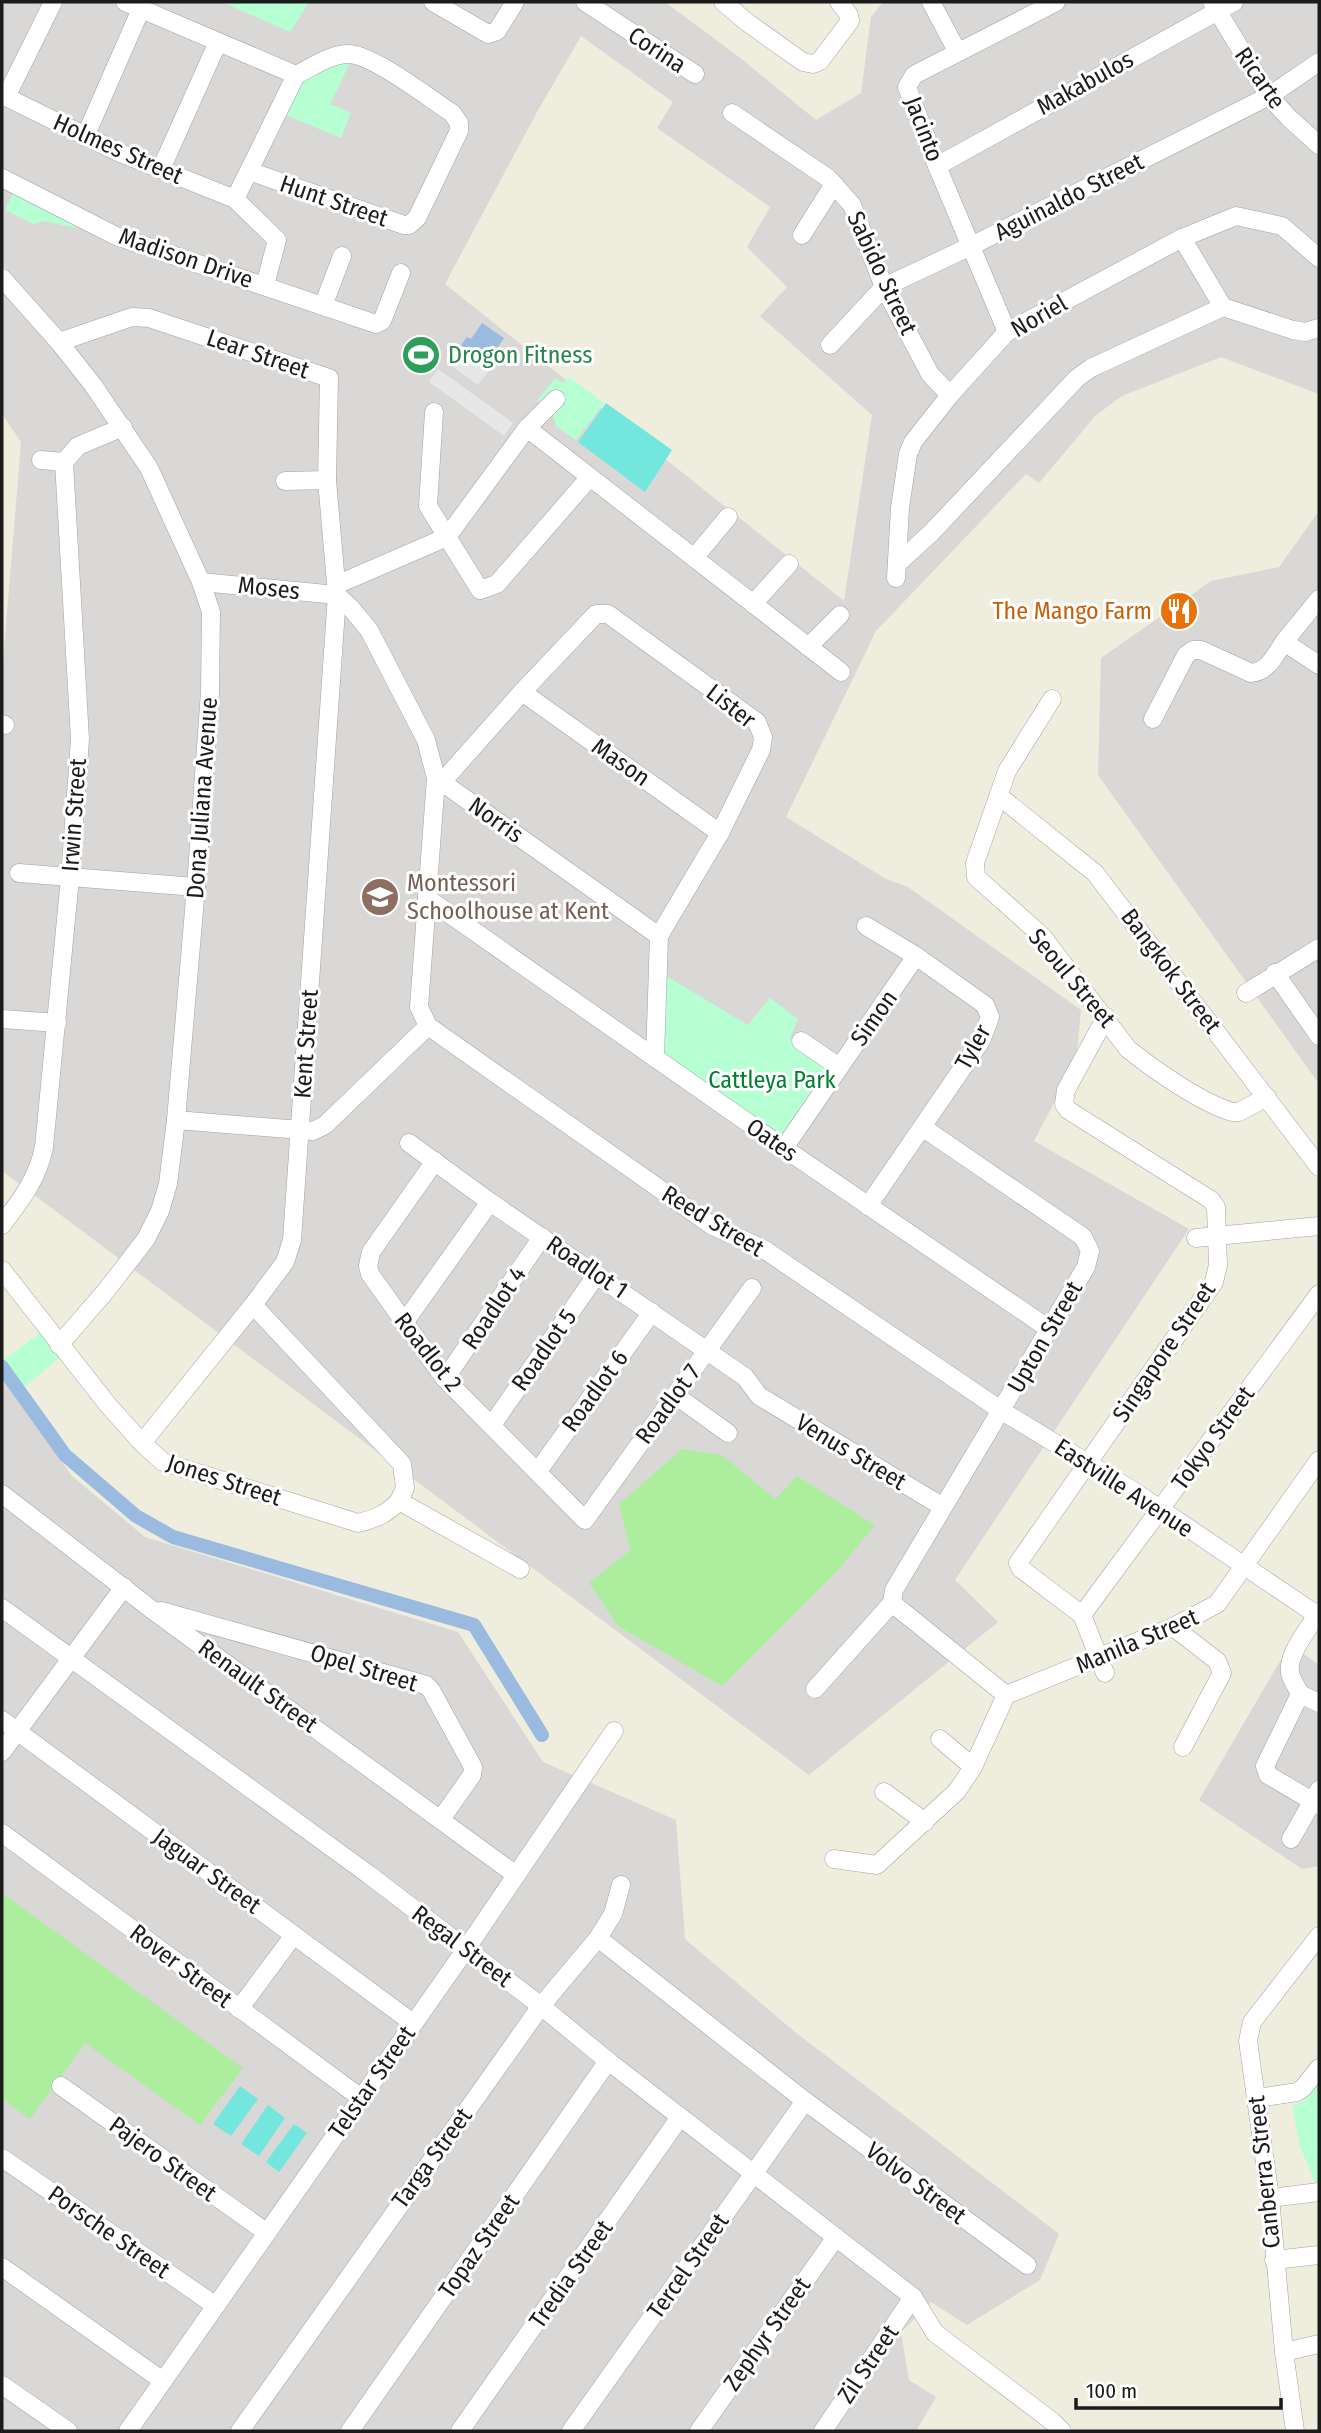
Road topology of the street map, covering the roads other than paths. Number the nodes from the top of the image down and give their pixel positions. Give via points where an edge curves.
1 (53, 2) edge
2 (433, 2) edge
3 (516, 2) edge
4 (585, 2) edge
5 (723, 2) edge
6 (839, 2) edge
7 (931, 2) edge
8 (1056, 2) edge
9 (1234, 2) edge
10 (133, 5) edge
11 (1214, 6) edge
12 (1028, 8) edge
13 (218, 42) junction
14 (957, 51) junction
15 (1319, 62) edge
16 (695, 74) dead end
17 (296, 75) junction
18 (4, 96) edge
19 (1269, 96) junction
20 (732, 113) dead end
21 (85, 137) junction
22 (1319, 145) edge
23 (937, 166) junction
24 (160, 169) junction
25 (249, 171) junction
26 (2, 178) edge
27 (834, 184) junction
28 (235, 199) junction
29 (802, 235) dead end
30 (1182, 238) junction
31 (971, 246) junction
32 (342, 256) dead end
33 (1319, 258) edge
34 (401, 273) dead end
35 (2, 278) edge
36 (265, 285) junction
37 (884, 287) junction
38 (323, 306) junction
39 (1223, 307) junction
40 (1319, 328) edge
41 (1007, 332) junction
42 (59, 342) junction
43 (830, 345) dead end
44 (950, 395) junction
45 (556, 398) dead end
46 (434, 412) dead end
47 (122, 427) junction
48 (527, 428) junction
49 (41, 460) dead end
50 (64, 462) junction
51 (590, 477) junction
52 (327, 480) junction
53 (285, 481) dead end
54 (728, 517) dead end
55 (447, 537) junction
56 (694, 558) junction
57 (789, 564) dead end
58 (201, 582) junction
59 (337, 590) junction
60 (1319, 599) edge
61 (752, 604) junction
62 (840, 615) dead end
63 (1284, 642) junction
64 (808, 647) junction
65 (1319, 665) edge
66 (841, 672) dead end
67 (522, 692) junction
68 (1052, 699) dead end
69 (1153, 719) dead end
70 (439, 780) junction
71 (999, 796) junction
72 (720, 832) junction
73 (19, 873) dead end
74 (70, 878) junction
75 (196, 887) junction
76 (428, 899) junction
77 (866, 926) dead end
78 (659, 936) junction
79 (1319, 948) edge
80 (916, 956) junction
81 (1275, 973) junction
82 (1246, 993) dead end
83 (1106, 1017) junction
84 (2, 1019) edge
85 (57, 1023) junction
86 (428, 1026) junction
87 (1319, 1036) edge
88 (801, 1041) dead end
89 (655, 1058) junction
90 (839, 1068) junction
91 (1267, 1097) junction
92 (176, 1120) junction
93 (922, 1127) junction
94 (300, 1130) junction
95 (410, 1143) dead end
96 (784, 1148) junction
97 (435, 1161) junction
98 (1319, 1167) edge
99 (490, 1202) junction
100 (868, 1206) junction
101 (2, 1225) edge
102 (1319, 1226) edge
103 (1217, 1235) junction
104 (542, 1237) junction
105 (1196, 1238) dead end
106 (2, 1270) edge
107 (597, 1274) junction
108 (752, 1288) dead end
109 (1319, 1294) edge
110 (253, 1305) junction
111 (652, 1312) junction
112 (404, 1323) junction
113 (1049, 1329) junction
114 (60, 1345) junction
115 (706, 1351) junction
116 (445, 1379) junction
117 (675, 1395) junction
118 (759, 1396) joint
119 (1002, 1411) junction
120 (492, 1426) junction
121 (729, 1433) dead end
122 (142, 1443) junction
123 (1319, 1460) edge
124 (1087, 1462) junction
125 (538, 1471) junction
126 (2, 1494) edge
127 (400, 1501) junction
128 (943, 1507) junction
129 (1161, 1509) junction
130 (585, 1520) joint
131 (1245, 1567) junction
132 (520, 1569) dead end
133 (124, 1587) junction
134 (892, 1603) junction
135 (2, 1608) edge
136 (151, 1609) junction
137 (1318, 1614) edge
138 (1082, 1615) junction
139 (1173, 1627) junction
140 (71, 1660) junction
141 (1102, 1665) junction
142 (815, 1689) dead end
143 (1300, 1694) junction
144 (1006, 1695) junction
145 (1319, 1703) edge
146 (2, 1720) edge
147 (17, 1731) junction
148 (614, 1731) dead end
149 (940, 1739) dead end
150 (1183, 1747) dead end
151 (2, 1752) edge
152 (973, 1766) junction
153 (884, 1792) dead end
154 (1317, 1799) edge
155 (441, 1819) junction
156 (925, 1822) junction
157 (2, 1833) edge
158 (1291, 1839) dead end
159 (834, 1859) dead end
160 (516, 1875) junction
161 (621, 1885) dead end
162 (294, 1935) junction
163 (1319, 1936) edge
164 (598, 1938) junction
165 (466, 1949) junction
166 (541, 2006) junction
167 (239, 2010) junction
168 (413, 2023) junction
169 (608, 2061) junction
170 (1319, 2068) edge
171 (61, 2086) dead end
172 (361, 2098) junction
173 (1257, 2098) junction
174 (805, 2101) junction
175 (680, 2117) junction
176 (2, 2158) edge
177 (754, 2174) junction
178 (1319, 2192) edge
179 (1269, 2198) junction
180 (265, 2232) junction
181 (836, 2237) junction
182 (1319, 2255) edge
183 (1274, 2260) junction
184 (1027, 2266) dead end
185 (2, 2267) edge
186 (913, 2297) junction
187 (216, 2306) junction
188 (1319, 2344) edge
189 (1284, 2351) junction
190 (163, 2381) junction
191 (2, 2385) edge
192 (68, 2431) edge
193 (128, 2431) edge
194 (240, 2431) edge
195 (350, 2431) edge
196 (460, 2431) edge
197 (571, 2431) edge
198 (699, 2431) edge
199 (822, 2431) edge
200 (1062, 2431) edge
201 (1295, 2431) edge

1 - 18 street
2 - 3 street via 488,34 497,31
4 - 16 street, Corina
5 - 6 street via 803,62 813,64 850,21
7 - 14 street
8 - 12 street, Jacinto
9 - 11 street, Makabulos
10 - 13 street
10 - 21 street
11 - 19 street, Ricarte
11 - 23 street, Makabulos
12 - 14 street, Jacinto
13 - 17 street
13 - 24 street
14 - 23 street, Jacinto via 915,75 908,87
15 - 19 street, Aguinaldo Street
17 - 25 street
17 - 25 street, Hunt Street via 333,57 349,53 366,57 452,113 459,131 417,218 409,225
18 - 21 street, Holmes Street
19 - 22 street, Ricarte
19 - 31 street, Aguinaldo Street
20 - 27 street, Sabido Street
21 - 24 street, Holmes Street
23 - 31 street, Jacinto
24 - 28 street, Holmes Street
25 - 28 street
26 - 36 street, Madison Drive via 116,236
27 - 29 street
27 - 37 street, Sabido Street via 852,205
28 - 36 street via 277,240
30 - 33 street, Noriel via 1236,216 1282,226
30 - 39 street
30 - 41 street, Noriel
31 - 37 street, Aguinaldo Street
31 - 41 street, Jacinto
32 - 38 street
34 - 38 street, Madison Drive via 382,321 376,324
35 - 42 street, Dona Juliana Avenue
36 - 38 street, Madison Drive
37 - 43 street, Aguinaldo Street
37 - 44 street, Sabido Street via 930,374
39 - 40 street via 1293,330
39 - 44 street, Noriel via 1077,378 897,571 908,454
41 - 44 street, Noriel
42 - 47 street, Dona Juliana Avenue
42 - 52 street, Lear Street via 132,317 149,318 329,377
45 - 48 street
46 - 55 street via 428,506
47 - 50 street via 78,446
47 - 58 street, Dona Juliana Avenue via 155,480
48 - 51 street
48 - 55 street
49 - 50 street
50 - 74 street, Irwin Street via 80,739
51 - 55 street via 498,584 480,590
51 - 56 street
52 - 53 street
52 - 59 street, Lear Street
54 - 56 street
55 - 59 street
56 - 61 street
57 - 61 street
58 - 59 street, Moses
58 - 75 street, Dona Juliana Avenue via 211,612 212,637
59 - 70 street via 369,630 426,740
59 - 94 street, Kent Street
60 - 63 street
61 - 64 street
62 - 64 street
63 - 65 street
63 - 69 street via 1257,673 1193,650 1186,655
64 - 66 street
67 - 70 street, Lister
67 - 72 street, Mason
67 - 72 street, Lister via 591,617 608,614 761,729 761,750
68 - 71 street, Seoul Street via 1007,771
70 - 76 street
70 - 78 street, Norris
71 - 83 street, Seoul Street via 975,863 976,877 1042,936
71 - 91 street, Bangkok Street via 1095,873
72 - 78 street, Lister
73 - 74 street
74 - 75 street
74 - 85 street, Irwin Street
75 - 92 street, Dona Juliana Avenue
76 - 86 street via 419,1007
76 - 89 street, Oates
77 - 80 street, Tyler
78 - 89 street, Lister
79 - 81 street
80 - 90 street, Simon
80 - 93 street, Tyler via 985,1005 990,1017 982,1041
81 - 82 street
81 - 87 street
83 - 91 street, Seoul Street via 1128,1049 1143,1061 1225,1110 1240,1112
83 - 103 street, Singapore Street via 1066,1090 1064,1104 1211,1199 1216,1207
84 - 85 street
85 - 101 street, Irwin Street via 40,1167
86 - 94 street via 326,1125
86 - 119 street, Reed Street via 711,1225 765,1250
88 - 90 street
89 - 96 street, Oates
90 - 96 street, Simon
91 - 98 street, Bangkok Street
92 - 94 street
92 - 114 street, Dona Juliana Avenue via 168,1184 146,1239
93 - 100 street, Tyler
93 - 113 street, Upton Street via 1087,1243 1086,1267
94 - 110 street, Kent Street via 292,1240 285,1262
95 - 97 street, Roadlot 1
96 - 100 street, Oates
97 - 99 street, Roadlot 1
97 - 112 street, Roadlot 2 via 371,1252 368,1266
99 - 104 street, Roadlot 1
99 - 112 street
100 - 113 street, Oates
102 - 103 street
103 - 105 street
103 - 124 street, Singapore Street via 1214,1282
104 - 107 street, Roadlot 1
104 - 116 street, Roadlot 4
106 - 114 street, Jones Street
107 - 111 street, Roadlot 1
107 - 120 street, Roadlot 5
108 - 115 street, Roadlot 7
109 - 129 street, Tokyo Street
110 - 122 street, Kent Street
110 - 127 street via 402,1464 405,1488
111 - 115 street, Roadlot 1
111 - 125 street, Roadlot 6
112 - 116 street, Roadlot 2
113 - 119 street, Upton Street
114 - 122 street, Jones Street
115 - 117 street, Roadlot 7
115 - 118 street, Roadlot 1 via 745,1377
116 - 120 street, Roadlot 2
117 - 121 street
117 - 130 street, Roadlot 7
118 - 128 street, Venus Street
119 - 124 street, Eastville Avenue
119 - 128 street, Upton Street
120 - 125 street, Roadlot 2
122 - 127 street, Jones Street via 163,1462 358,1523 374,1520
123 - 131 street, Manila Street
124 - 129 street, Eastville Avenue
124 - 138 street, Singapore Street via 1018,1563
125 - 130 street, Roadlot 2
126 - 133 street, Renault Street
127 - 132 street
128 - 134 street, Upton Street via 894,1590
129 - 131 street, Eastville Avenue
129 - 138 street, Tokyo Street
131 - 137 street, Eastville Avenue
131 - 139 street, Manila Street via 1217,1604
133 - 136 street, Renault Street
133 - 140 street
134 - 142 street, Upton Street
134 - 144 street
135 - 140 street, Regal Street
136 - 155 street, Renault Street
136 - 155 street, Opel Street via 426,1685 473,1767
137 - 143 street via 1290,1667
138 - 141 street
139 - 141 street, Manila Street
139 - 150 street via 1217,1661 1222,1673
140 - 147 street
140 - 165 street, Regal Street
141 - 144 street, Manila Street
143 - 145 street
143 - 154 street via 1265,1766 1268,1775
144 - 152 street
146 - 147 street, Jaguar Street
147 - 151 street
147 - 162 street, Jaguar Street
148 - 160 street, Telstar Street
149 - 152 street
152 - 156 street via 957,1791
153 - 156 street
154 - 158 street
155 - 160 street, Renault Street
156 - 159 street via 879,1864
157 - 167 street, Rover Street
160 - 165 street, Telstar Street
161 - 164 street, Targa Street via 613,1914
162 - 167 street
162 - 168 street, Jaguar Street
163 - 173 street, Canberra Street via 1252,2022 1248,2041
164 - 166 street, Targa Street
164 - 174 street, Volvo Street
165 - 166 street, Regal Street
165 - 168 street, Telstar Street
166 - 169 street, Regal Street
166 - 194 street, Targa Street
167 - 172 street, Rover Street
168 - 172 street, Telstar Street
169 - 175 street, Regal Street
169 - 195 street, Topaz Street
170 - 173 street via 1297,2092
171 - 180 street, Pajero Street
172 - 180 street, Telstar Street
173 - 179 street, Canberra Street
174 - 177 street, Tercel Street
174 - 184 street, Volvo Street
175 - 177 street, Regal Street
175 - 196 street, Tredia Street
176 - 187 street, Porsche Street
177 - 181 street, Regal Street
177 - 197 street, Tercel Street
178 - 179 street
179 - 183 street, Canberra Street
180 - 187 street, Telstar Street
181 - 186 street, Regal Street
181 - 198 street, Zephyr Street
182 - 183 street
183 - 189 street, Canberra Street
185 - 190 street
186 - 199 street, Zil Street
186 - 200 street via 935,2333
187 - 190 street, Telstar Street
188 - 189 street
189 - 201 street, Canberra Street
190 - 193 street, Telstar Street
191 - 192 street

